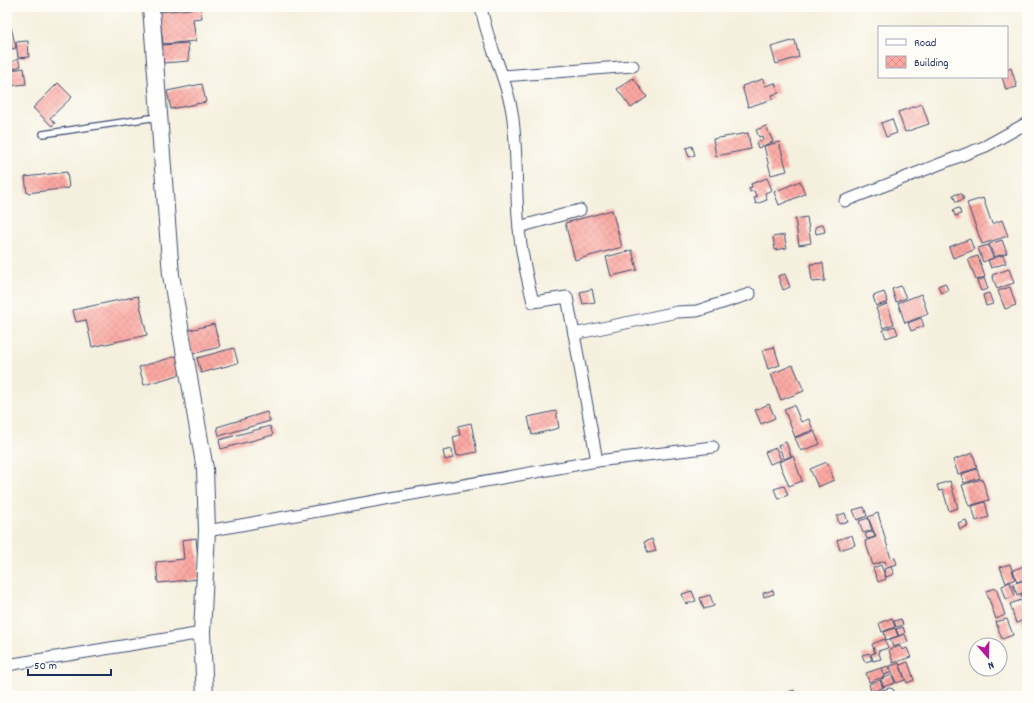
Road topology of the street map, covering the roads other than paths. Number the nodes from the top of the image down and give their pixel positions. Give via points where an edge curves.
1 (152, 7) edge
2 (481, 7) edge
3 (632, 66) dead end
4 (503, 76) junction
5 (160, 117) junction
6 (1027, 123) edge
7 (43, 134) dead end
8 (845, 201) dead end
9 (580, 210) dead end
10 (519, 227) junction
11 (750, 294) dead end
12 (574, 334) junction
13 (713, 448) dead end
14 (597, 461) junction
15 (207, 532) junction
16 (202, 633) junction
17 (7, 665) edge
18 (205, 696) edge

1 - 5 street
2 - 4 street via 489,41
3 - 4 street
4 - 10 street via 512,112
5 - 7 lane
5 - 15 street via 171,275 205,468
6 - 8 street via 986,146
9 - 10 street
10 - 12 street via 523,261 533,302 567,297
11 - 12 street via 697,311 677,312
12 - 14 street
13 - 14 street
14 - 15 street
15 - 16 street
16 - 17 street
16 - 18 street

